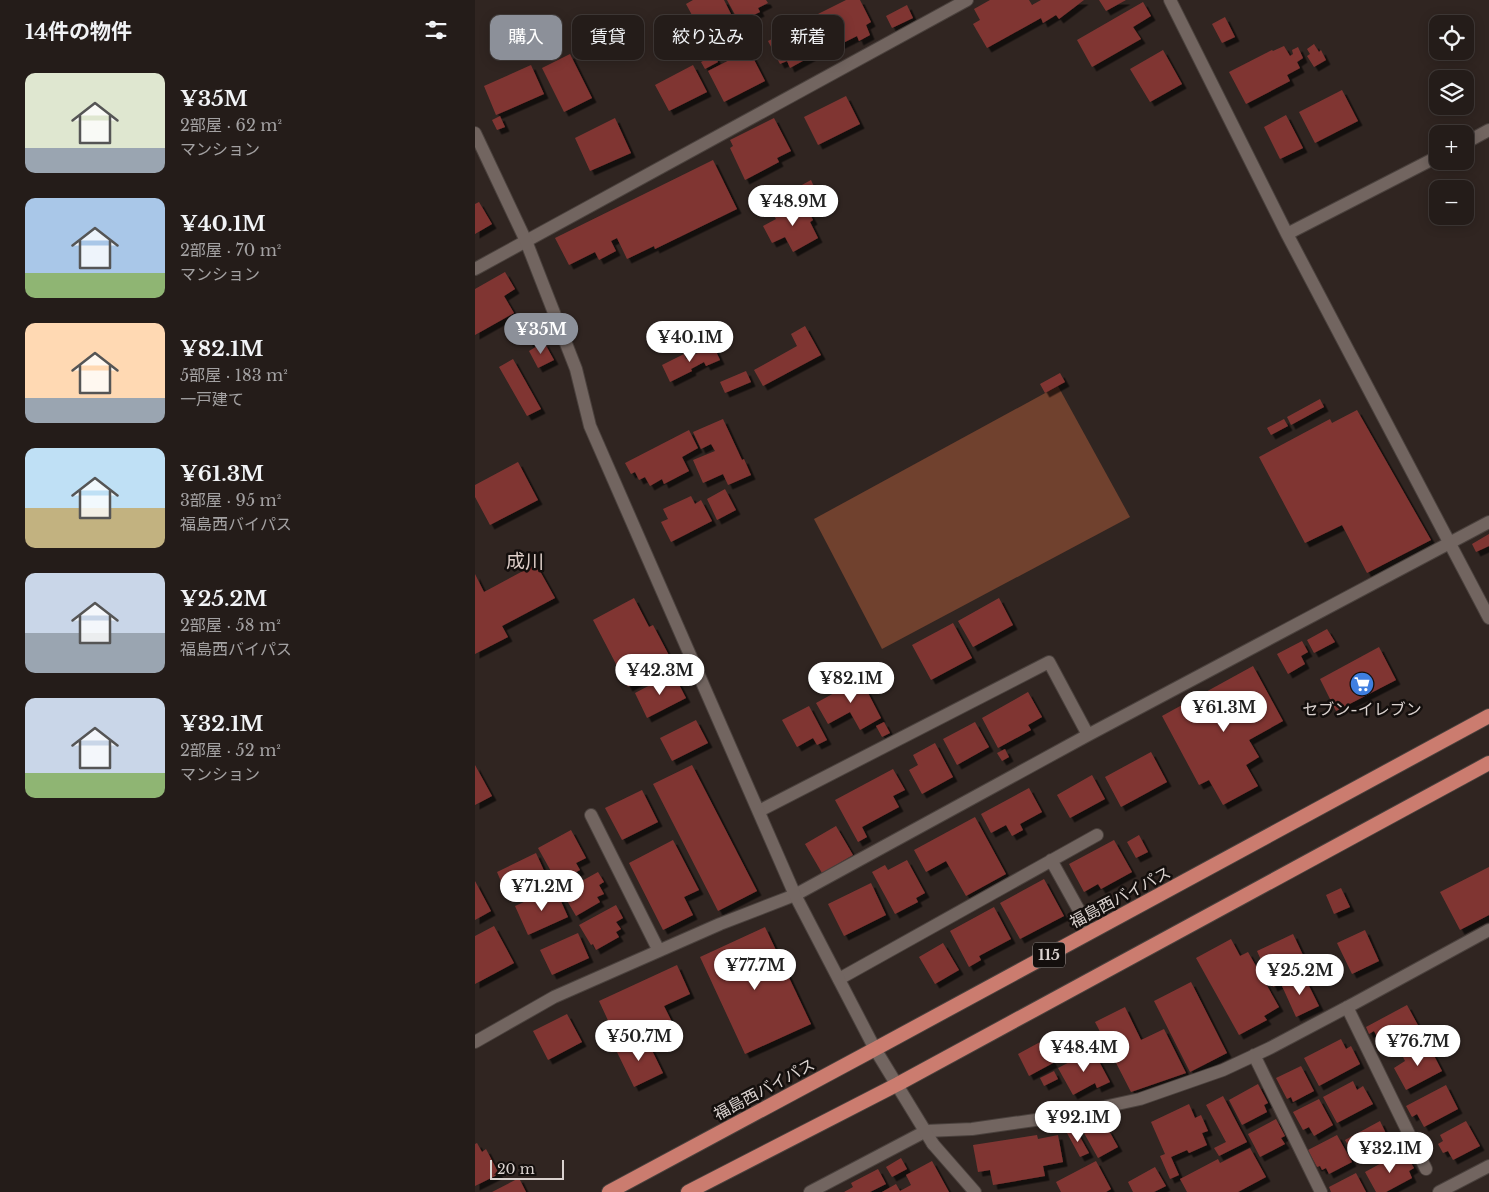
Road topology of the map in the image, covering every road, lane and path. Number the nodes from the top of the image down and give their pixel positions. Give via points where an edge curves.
1 (967, 0) edge
2 (1170, 0) edge
3 (1489, 130) edge
4 (475, 133) edge
5 (1474, 138) edge
6 (1429, 161) edge
7 (1287, 234) junction
8 (526, 241) junction
9 (475, 269) edge
10 (1489, 522) edge
11 (1449, 542) junction
12 (1489, 618) edge
13 (1489, 716) edge
14 (1088, 735) junction
15 (1489, 763) edge
16 (759, 810) junction
17 (591, 815) dead end
18 (1097, 835) dead end
19 (1051, 860) junction
20 (795, 895) junction
21 (1489, 930) edge
22 (1091, 932) junction
23 (659, 950) junction
24 (839, 979) junction
25 (1347, 1007) junction
26 (475, 1042) edge
27 (875, 1049) junction
28 (1254, 1055) junction
29 (898, 1084) junction
30 (926, 1131) junction
31 (1489, 1166) edge
32 (1426, 1169) dead end
33 (1462, 1187) edge
34 (609, 1192) edge
35 (688, 1192) edge
36 (810, 1192) edge
37 (975, 1192) edge
38 (1321, 1192) edge
39 (1439, 1192) edge

1 - 8 street
2 - 7 street
3 - 5 street
4 - 8 street
6 - 7 street
7 - 11 street
8 - 9 street
8 - 16 street via 576,369 589,426
10 - 11 street
11 - 12 street
11 - 14 street
13 - 22 highway, 福島西バイパス / 115
14 - 16 street via 1049,662
14 - 20 street
15 - 29 highway, 115
16 - 20 street
17 - 23 street
18 - 19 street
19 - 22 street
19 - 24 street
20 - 23 street
20 - 24 street
21 - 25 street
22 - 27 highway, 福島西バイパス / 115
23 - 26 street via 554,997
24 - 27 street
25 - 28 street
25 - 32 street
27 - 29 street
27 - 34 highway, 福島西バイパス / 115
28 - 30 street via 1223,1070 1140,1099 1063,1116 972,1129
28 - 38 street
29 - 30 street
29 - 35 highway, 115
30 - 36 street
30 - 37 street via 933,1144
31 - 33 street
33 - 39 street

